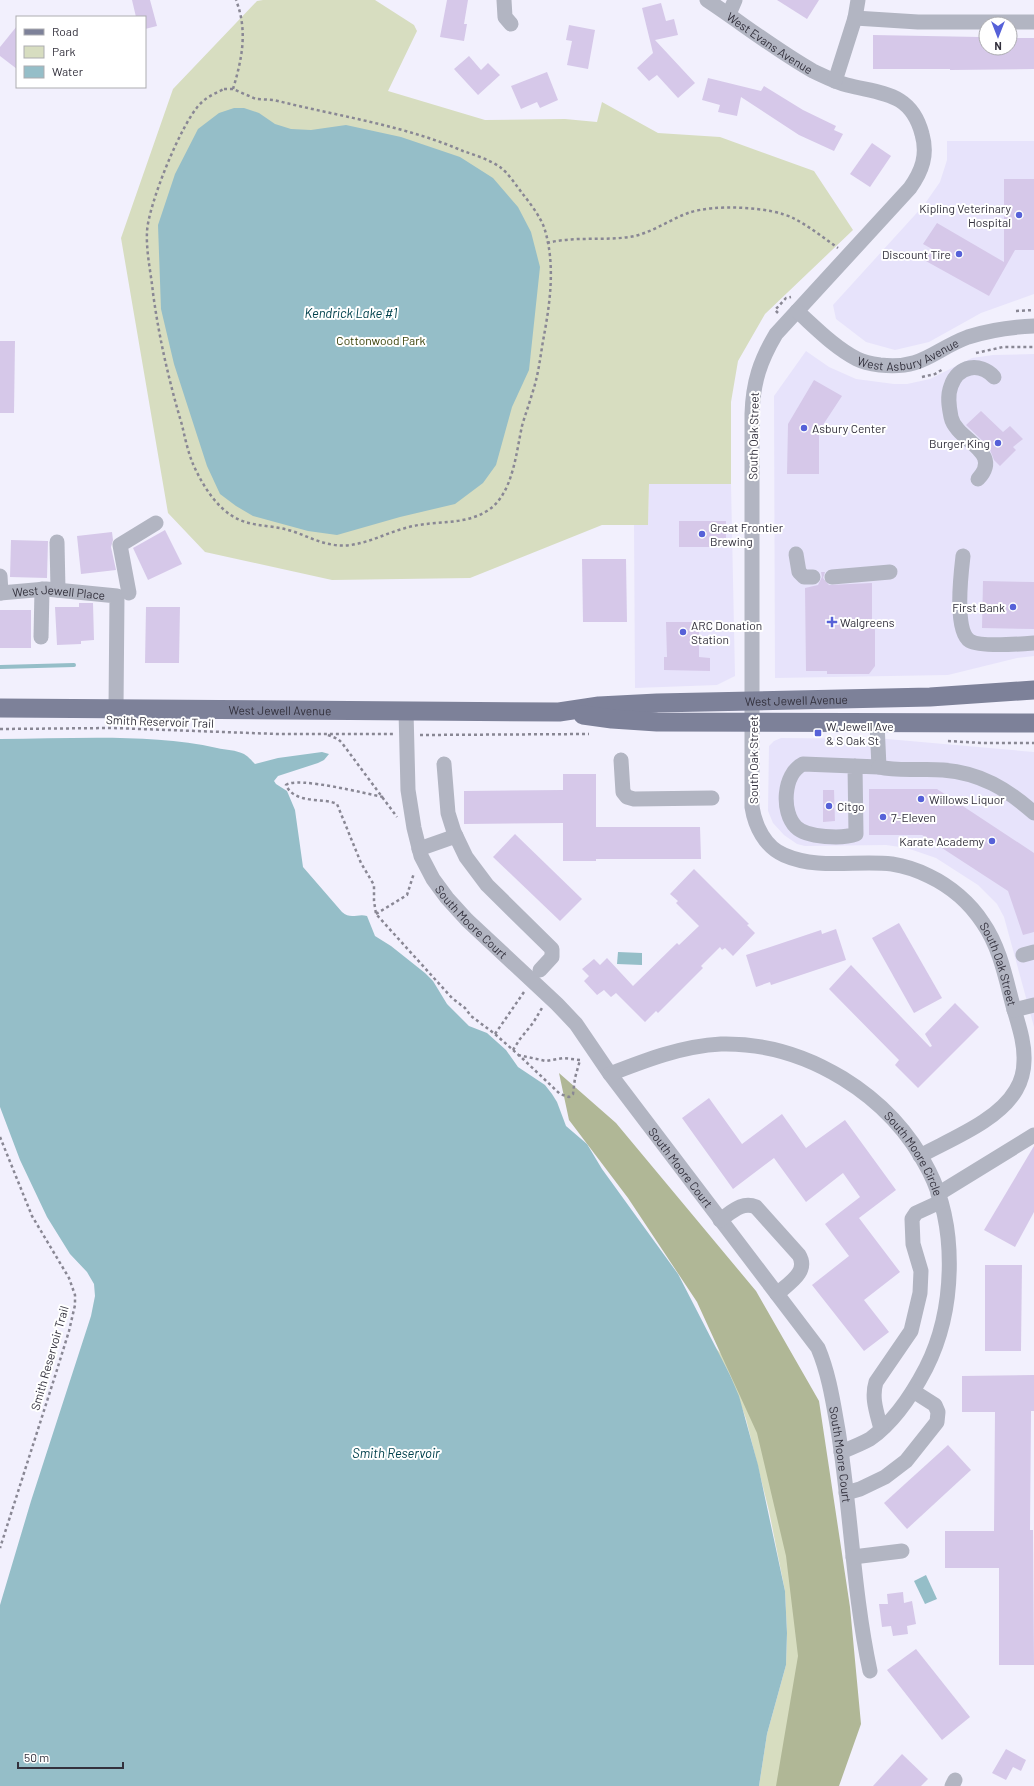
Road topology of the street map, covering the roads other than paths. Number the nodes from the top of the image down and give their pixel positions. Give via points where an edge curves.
1 (504, 0) edge
2 (707, 0) edge
3 (735, 0) edge
4 (858, 0) edge
5 (729, 14) junction
6 (854, 18) junction
7 (1034, 22) edge
8 (511, 24) dead end
9 (835, 81) junction
10 (924, 152) joint
11 (797, 312) junction
12 (1034, 326) edge
13 (994, 377) dead end
14 (978, 479) dead end
15 (156, 523) dead end
16 (57, 542) dead end
17 (796, 554) dead end
18 (963, 556) dead end
19 (890, 572) dead end
20 (0, 576) edge
21 (813, 577) dead end
22 (832, 577) dead end
23 (42, 589) junction
24 (58, 590) junction
25 (1, 593) edge
26 (123, 595) junction
27 (41, 637) dead end
28 (1034, 643) edge
29 (1034, 679) edge
30 (1034, 690) edge
31 (952, 695) junction
32 (753, 700) junction
33 (0, 708) edge
34 (116, 708) junction
35 (406, 711) junction
36 (560, 712) junction
37 (753, 722) junction
38 (877, 723) junction
39 (1034, 723) edge
40 (621, 760) dead end
41 (444, 764) dead end
42 (855, 766) junction
43 (878, 767) junction
44 (712, 798) dead end
45 (1034, 813) edge
46 (456, 836) junction
47 (420, 852) junction
48 (537, 976) junction
49 (1034, 1005) edge
50 (1014, 1010) junction
51 (610, 1074) junction
52 (1034, 1135) edge
53 (920, 1156) junction
54 (939, 1198) junction
55 (720, 1220) junction
56 (777, 1294) junction
57 (913, 1390) junction
58 (881, 1429) junction
59 (841, 1452) junction
60 (846, 1493) junction
61 (902, 1551) dead end
62 (853, 1557) junction
63 (870, 1671) dead end

1 - 8 street via 505,17
2 - 5 street, West Evans Avenue
3 - 5 street
4 - 6 street
5 - 9 street, West Evans Avenue via 787,55
6 - 7 street via 918,22
6 - 9 street
9 - 10 street, West Evans Avenue via 885,93 903,103 916,116 924,141
10 - 11 street, South Oak Street via 919,175 910,188
11 - 12 street, West Asbury Avenue via 829,340 858,359 887,366 920,362 966,338 984,332 1000,328
11 - 32 street, South Oak Street via 776,334 765,352 752,397
13 - 14 street via 987,370 976,367 965,369 951,386 949,398 951,419 956,428 986,460 984,473
15 - 26 street via 120,545
16 - 24 street
17 - 21 street via 799,572 804,577
18 - 28 street via 961,625 964,635 970,641 979,644
19 - 22 street
20 - 25 street
23 - 24 street, West Jewell Place
23 - 25 street, West Jewell Place
23 - 27 street
24 - 26 street, West Jewell Place
26 - 34 street
29 - 31 main road via 992,685
30 - 31 main road, West Jewell Avenue
31 - 32 main road, West Jewell Avenue
32 - 36 main road, West Jewell Avenue via 623,704
32 - 37 street, South Oak Street
33 - 34 main road, West Jewell Avenue
34 - 35 main road, West Jewell Avenue
35 - 36 main road, West Jewell Avenue
35 - 47 street, South Moore Court via 408,790
36 - 37 main road, West Jewell Avenue via 630,721
37 - 38 main road, West Jewell Avenue
37 - 50 street, South Oak Street via 752,807 764,839 782,855 807,862 904,866 930,876 942,884 966,902 984,924 997,949
38 - 39 main road, West Jewell Avenue
38 - 43 street
40 - 44 street via 623,792 627,797
41 - 46 street via 448,812
42 - 42 street via 803,764 793,771 786,792 787,807 797,828 808,834 817,835 848,837 856,834
42 - 43 street
43 - 45 street via 892,770 962,772 1008,792
46 - 47 street
46 - 48 street via 480,878 552,949 552,957
47 - 48 street, South Moore Court via 433,879 456,908
48 - 51 street, South Moore Court via 552,999 576,1024
49 - 50 street
50 - 53 street, South Oak Street via 1021,1035 1024,1062 1017,1088 1000,1110
51 - 53 street, South Moore Circle via 659,1056 701,1046 741,1045 779,1051 816,1064 864,1094 889,1115
51 - 55 street, South Moore Court
52 - 54 street
53 - 54 street, South Moore Circle via 929,1171
54 - 57 street, South Moore Circle via 945,1220 948,1250 946,1308 935,1347
54 - 58 street via 916,1213 912,1219 913,1244 921,1271 920,1293 911,1331 876,1382 873,1398
55 - 56 street, South Moore Court
55 - 56 street via 742,1205 756,1207 799,1255 803,1262 802,1270
56 - 59 street, South Moore Court via 813,1341 823,1361 829,1381
57 - 58 street, South Moore Circle
57 - 60 street via 934,1405 938,1412 937,1422 906,1461 885,1477
58 - 59 street, South Moore Circle via 871,1438
59 - 60 street, South Moore Court
60 - 62 street, South Moore Court
61 - 62 street
62 - 63 street, South Moore Court

